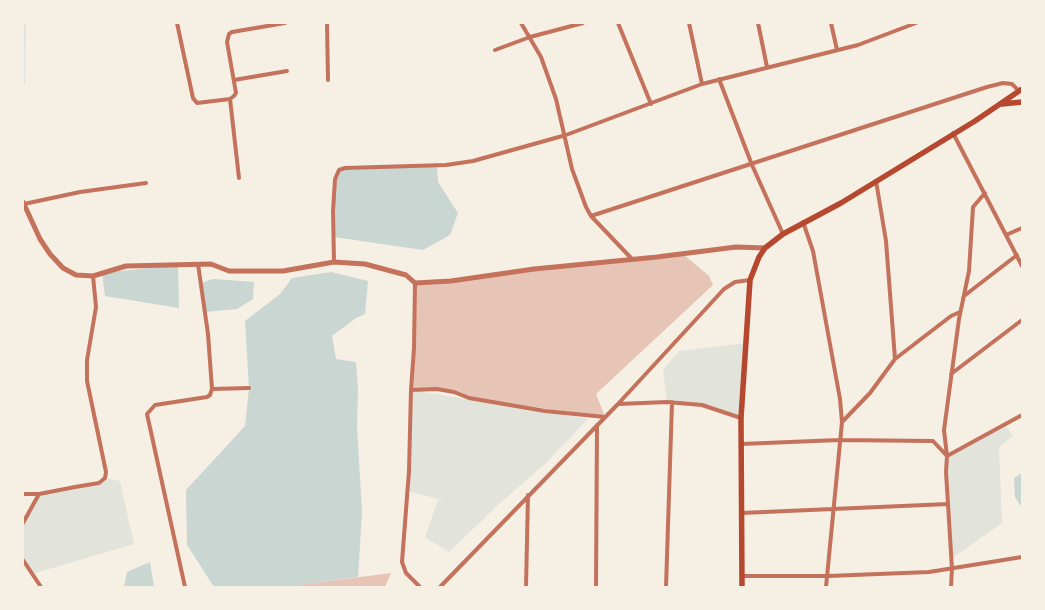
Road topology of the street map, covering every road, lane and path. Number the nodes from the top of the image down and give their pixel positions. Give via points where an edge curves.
1 (177, 23) edge
2 (284, 23) edge
3 (326, 23) edge
4 (521, 23) edge
5 (583, 23) edge
6 (618, 23) edge
7 (689, 23) edge
8 (758, 23) edge
9 (831, 23) edge
10 (916, 23) edge
11 (530, 37) junction
12 (495, 50) dead end
13 (838, 50) junction
14 (767, 67) junction
15 (288, 71) dead end
16 (719, 79) junction
17 (234, 80) junction
18 (328, 80) dead end
19 (702, 84) junction
20 (1021, 90) edge
21 (230, 99) junction
22 (1022, 102) edge
23 (651, 104) junction
24 (1000, 104) junction
25 (953, 133) junction
26 (566, 135) junction
27 (752, 164) junction
28 (239, 178) dead end
29 (876, 181) junction
30 (146, 183) dead end
31 (985, 193) junction
32 (24, 203) edge
33 (591, 216) junction
34 (803, 222) junction
35 (1022, 228) edge
36 (783, 234) junction
37 (1006, 235) junction
38 (765, 248) junction
39 (1017, 255) junction
40 (632, 259) junction
41 (334, 262) junction
42 (198, 264) junction
43 (1022, 266) edge
44 (93, 276) junction
45 (750, 280) junction
46 (415, 283) junction
47 (964, 296) junction
48 (960, 312) junction
49 (1022, 320) edge
50 (895, 359) junction
51 (952, 374) junction
52 (249, 388) dead end
53 (212, 389) junction
54 (411, 390) junction
55 (672, 402) junction
56 (618, 404) junction
57 (1022, 415) edge
58 (605, 417) junction
59 (742, 418) junction
60 (842, 422) junction
61 (597, 425) junction
62 (840, 440) junction
63 (741, 444) junction
64 (947, 456) junction
65 (23, 494) edge
66 (39, 494) junction
67 (528, 496) junction
68 (948, 504) junction
69 (833, 509) junction
70 (741, 513) junction
71 (23, 523) edge
72 (1022, 557) edge
73 (23, 560) edge
74 (952, 570) junction
75 (742, 576) junction
76 (828, 576) junction
77 (41, 587) edge
78 (185, 587) edge
79 (420, 587) edge
80 (440, 587) edge
81 (526, 587) edge
82 (596, 587) edge
83 (666, 587) edge
84 (742, 587) edge
85 (826, 587) edge
86 (951, 587) edge

1 - 21 street via 194,102
2 - 17 street via 229,34 227,42
3 - 18 street
4 - 11 street
5 - 11 street
6 - 23 street
7 - 19 street
8 - 14 street
9 - 13 street
10 - 13 street via 874,40
11 - 12 street
11 - 26 street via 541,57
13 - 14 street
14 - 16 street
15 - 17 street
16 - 19 street
16 - 27 street
17 - 21 street via 236,93
19 - 23 street
20 - 24 main road
20 - 27 street via 1012,84 1003,83
21 - 28 street
22 - 24 main road
23 - 26 street
24 - 25 main road
25 - 29 main road
25 - 31 street
26 - 33 street via 572,169
26 - 41 street via 459,164 339,170 335,179 333,211
27 - 33 street
27 - 36 street
29 - 34 main road via 841,203
29 - 50 street via 886,241
30 - 32 street
31 - 37 street
31 - 47 street via 973,207 969,271
32 - 44 street via 40,239 63,268 76,275
33 - 40 street
34 - 36 main road
34 - 60 street via 813,251
35 - 37 street
36 - 38 main road
37 - 39 street
38 - 40 street via 736,247
38 - 45 main road
39 - 43 street
39 - 47 street
40 - 46 street
41 - 42 street via 283,271 229,271 211,264
41 - 46 street via 365,264 406,275
42 - 44 street via 126,266
42 - 53 street via 208,334
44 - 66 street via 96,307 87,360 87,381 106,472 105,478 99,483
45 - 56 street via 736,282 724,290
45 - 59 main road
46 - 54 street
47 - 48 street
48 - 50 street via 951,316
48 - 51 street
49 - 51 street
50 - 60 street via 870,393
51 - 64 street via 944,430
52 - 53 street
53 - 78 street via 207,397 155,405 147,414
54 - 58 street via 437,389 469,398 545,411
54 - 79 street via 409,471 402,562 406,574
55 - 56 street
55 - 59 street via 702,405
55 - 83 street
56 - 58 street
57 - 64 street
58 - 61 street
59 - 63 main road
60 - 62 street
61 - 67 street
61 - 82 street
62 - 63 street
62 - 64 street via 933,441
62 - 69 street
63 - 70 main road
64 - 68 street
65 - 66 street
66 - 71 street
67 - 80 street
67 - 81 street
68 - 69 street
68 - 74 street
69 - 70 street
69 - 76 street
70 - 75 main road
72 - 74 street
73 - 77 street
74 - 76 street
74 - 86 street
75 - 76 street
75 - 84 main road
76 - 85 street

